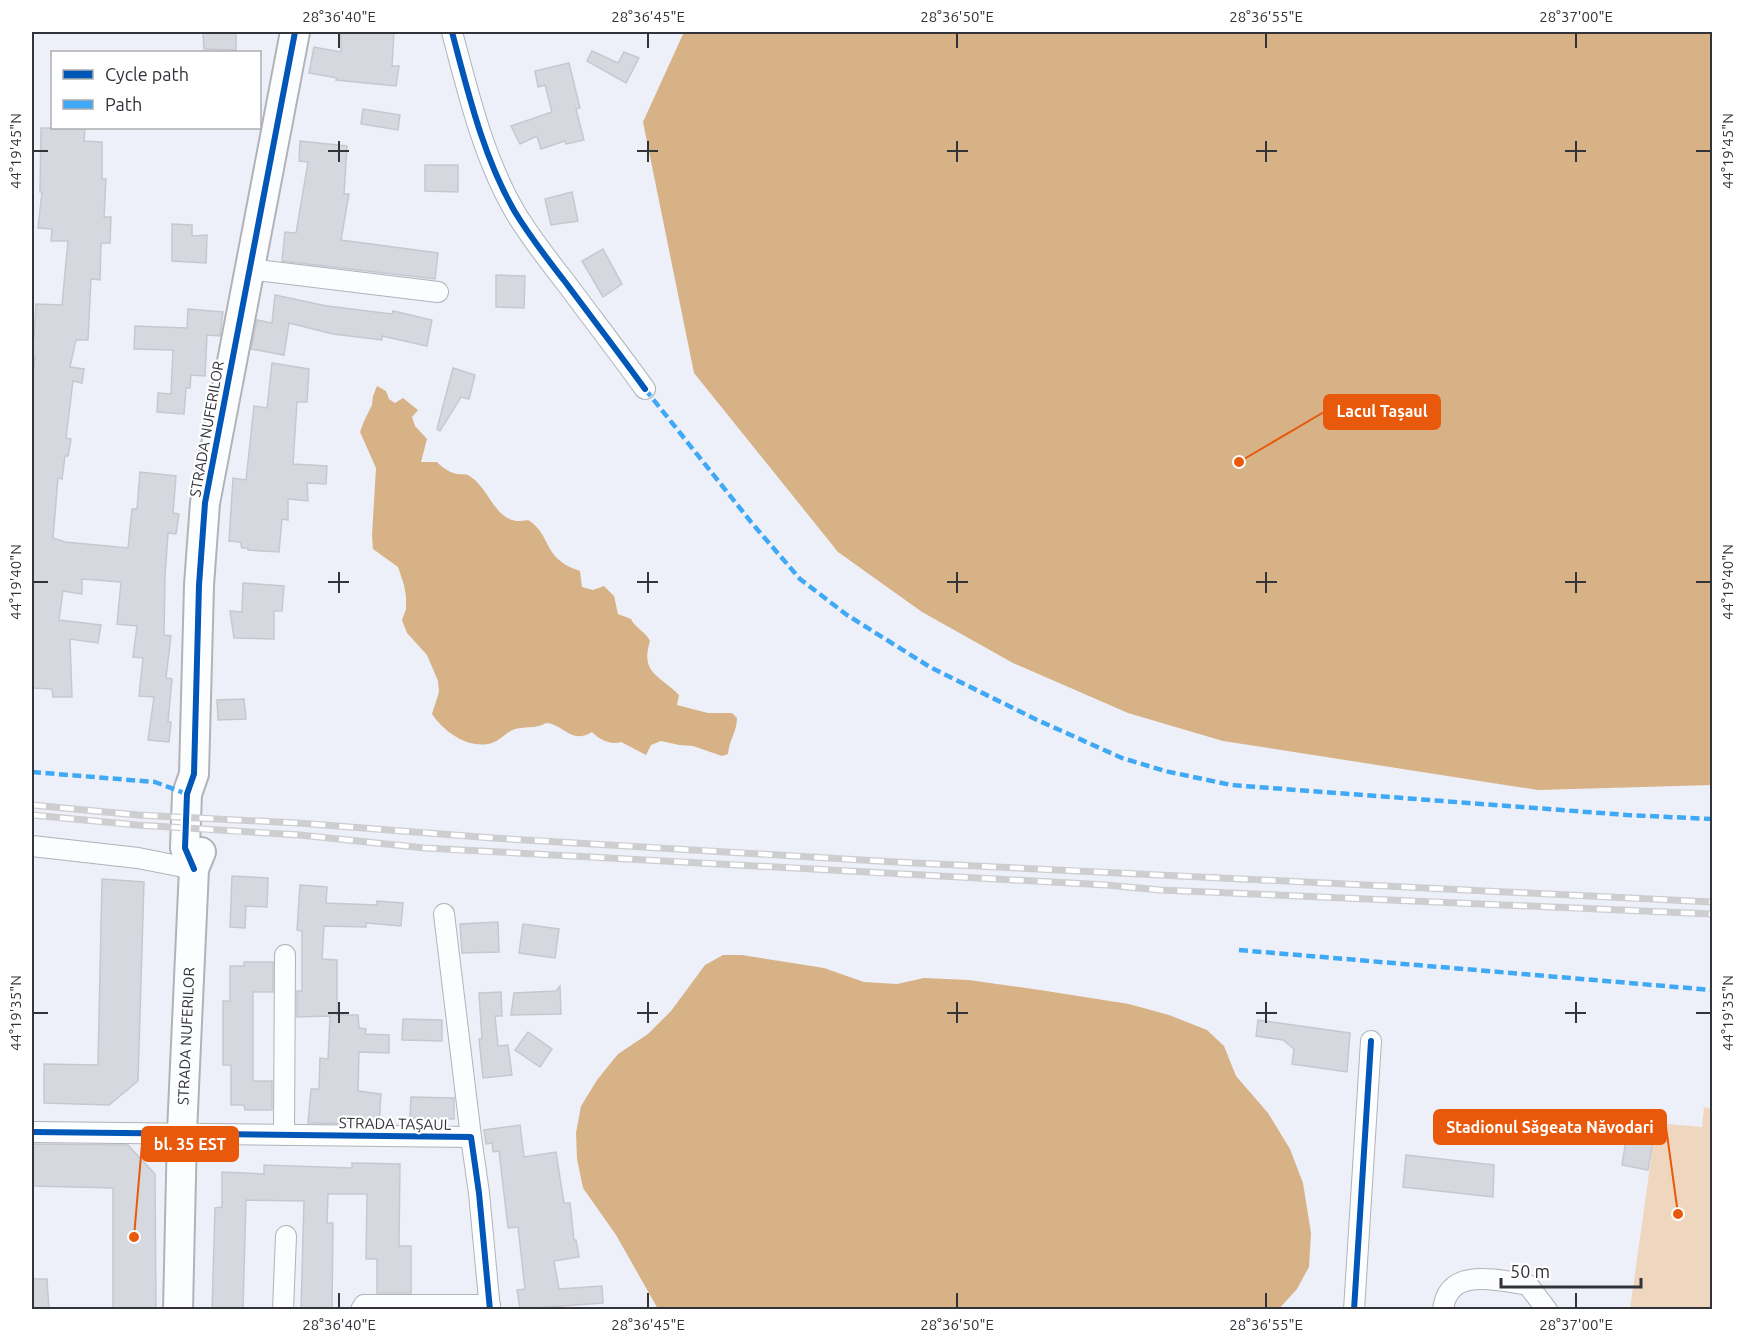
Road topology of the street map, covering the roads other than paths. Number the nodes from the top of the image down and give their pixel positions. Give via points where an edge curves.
1 (295, 32) edge
2 (452, 32) edge
3 (249, 269) junction
4 (438, 292) dead end
5 (645, 389) dead end
6 (32, 846) edge
7 (194, 869) junction
8 (444, 914) dead end
9 (285, 955) dead end
10 (1371, 1041) dead end
11 (32, 1132) edge
12 (182, 1132) junction
13 (284, 1135) junction
14 (471, 1137) junction
15 (286, 1236) dead end
16 (490, 1307) edge
17 (178, 1310) edge
18 (283, 1310) edge
19 (361, 1310) edge
20 (1354, 1310) edge
21 (1443, 1310) edge
22 (1547, 1310) edge

1 - 3 street, STRADA NUFERILOR
2 - 5 street via 483,138 515,212
3 - 4 street
3 - 7 street, STRADA NUFERILOR via 205,503 195,774 187,794 185,848
6 - 7 street via 138,858
7 - 12 street, STRADA NUFERILOR
8 - 14 street
9 - 13 street
10 - 20 street
11 - 12 street, STRADA TAȘAUL
12 - 13 street, STRADA TAȘAUL
12 - 17 street, STRADA NUFERILOR
13 - 14 street, STRADA TAȘAUL
14 - 16 street, STRADA TAȘAUL
15 - 18 street
16 - 19 street via 364,1305
21 - 22 street via 1450,1288 1466,1280 1483,1278 1527,1285

